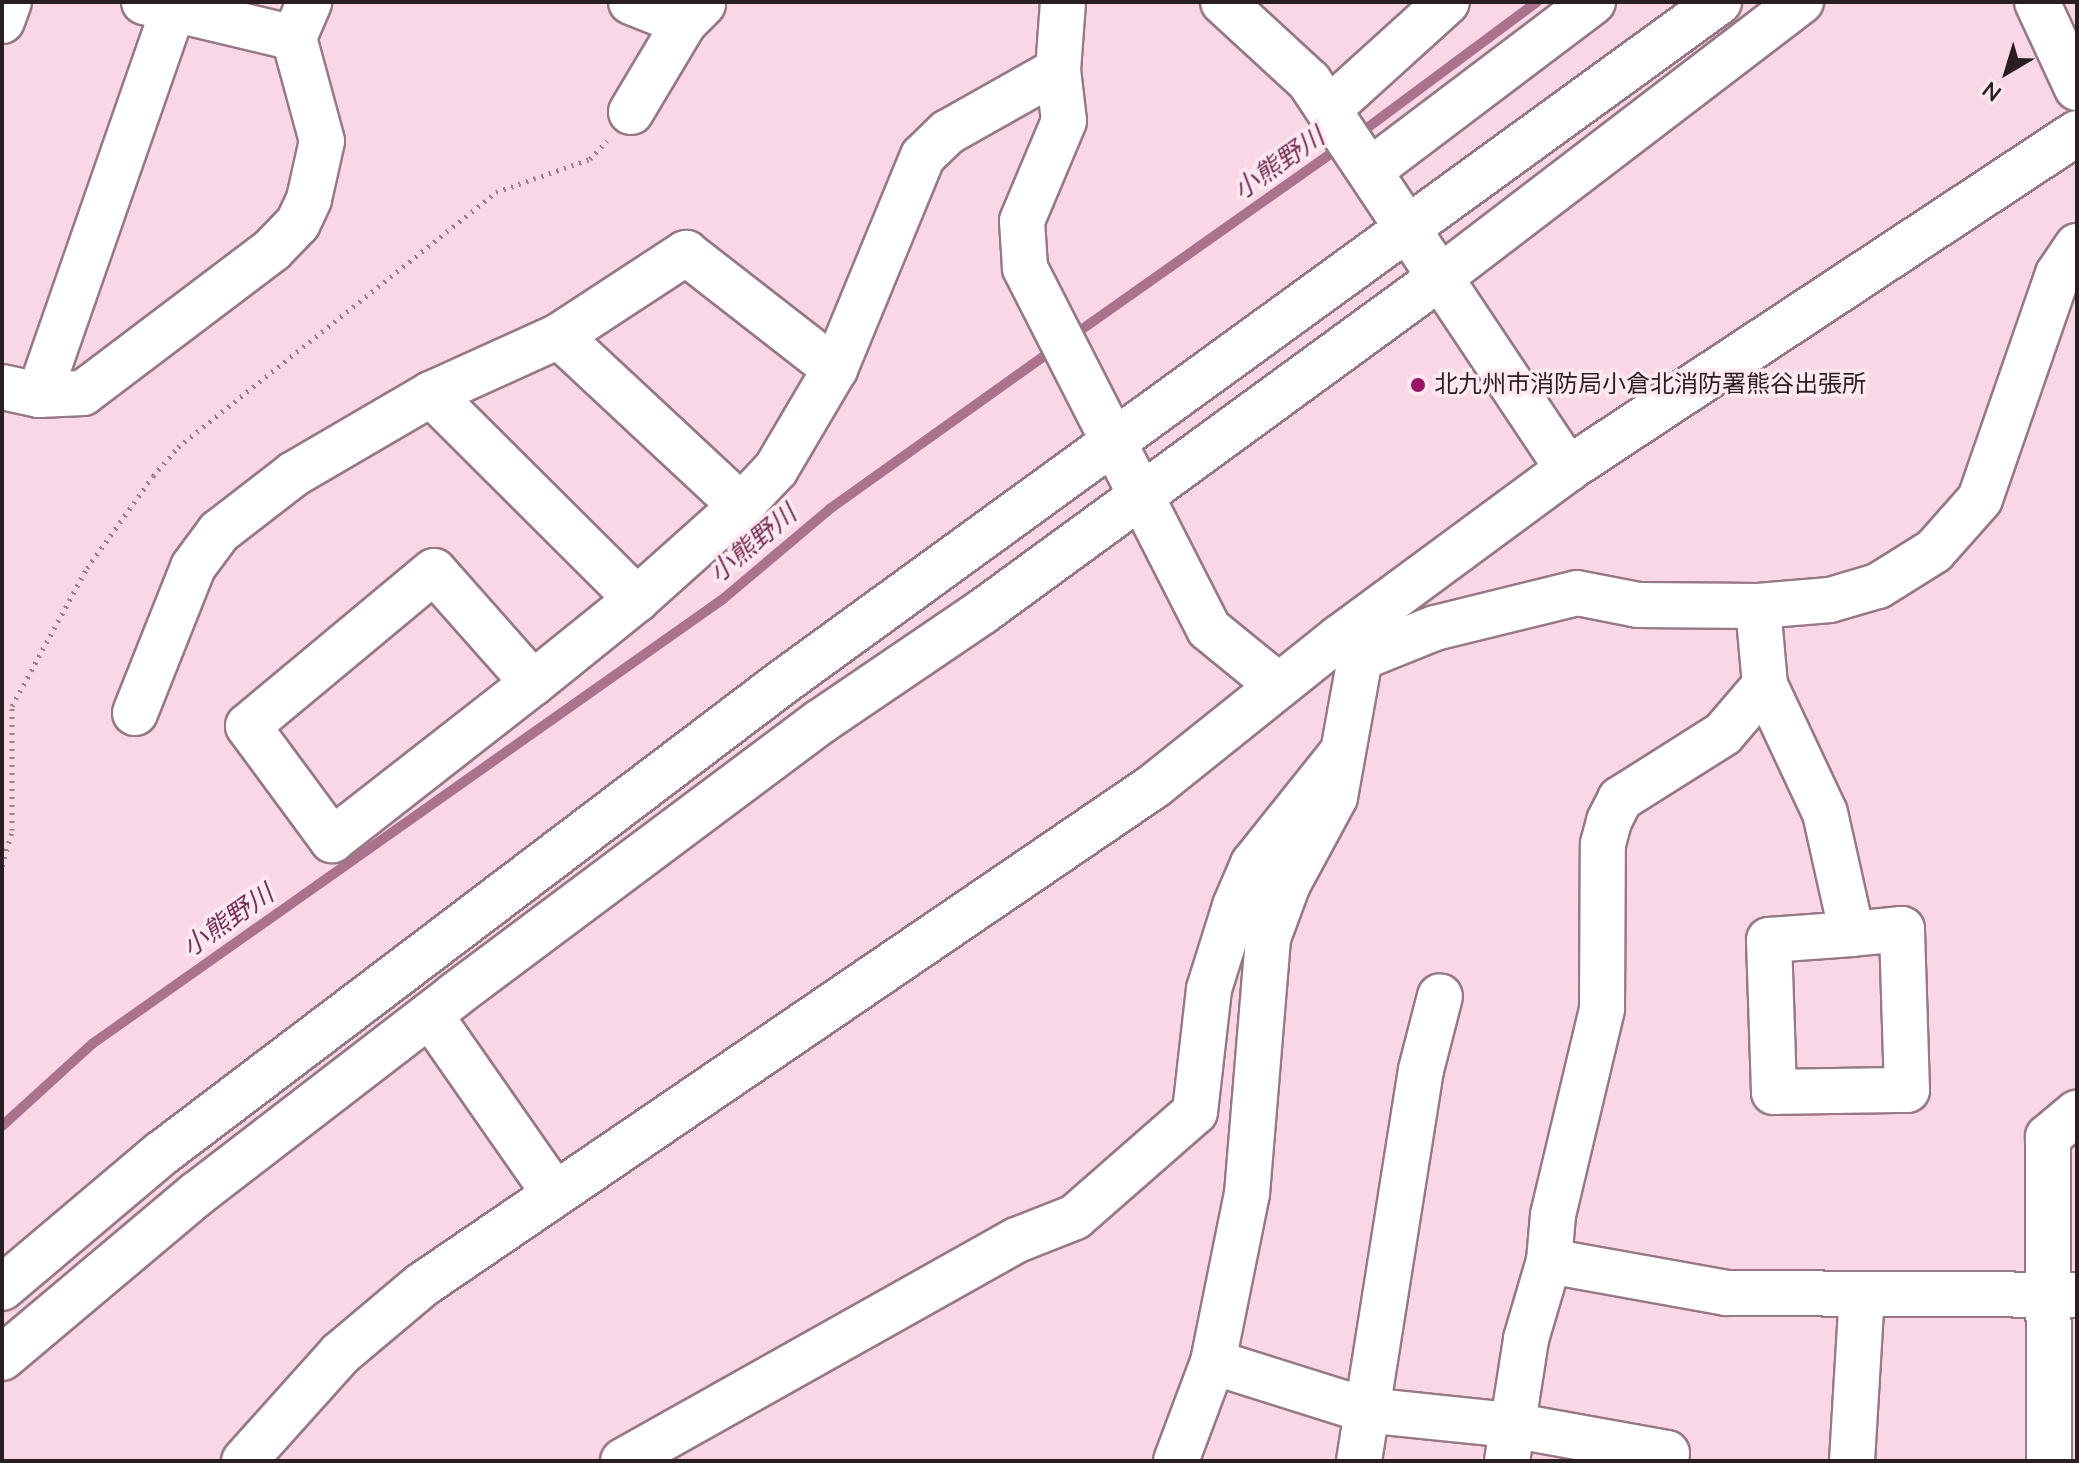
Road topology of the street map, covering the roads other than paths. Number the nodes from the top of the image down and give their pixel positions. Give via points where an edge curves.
1 (9, 2) edge
2 (631, 2) edge
3 (1063, 2) edge
4 (1223, 2) edge
5 (1447, 2) edge
6 (1593, 2) edge
7 (1719, 2) edge
8 (1801, 2) edge
9 (2037, 2) edge
10 (165, 4) edge
11 (694, 12) edge
12 (302, 20) edge
13 (2, 21) edge
14 (1058, 70) junction
15 (2077, 88) edge
16 (1329, 109) junction
17 (631, 112) road end
18 (2077, 133) edge
19 (1372, 169) junction
20 (1410, 228) junction
21 (2077, 246) edge
22 (1442, 276) junction
23 (559, 336) junction
24 (835, 369) junction
25 (21, 391) edge
26 (431, 394) junction
27 (1112, 445) junction
28 (1568, 469) junction
29 (1143, 496) junction
30 (741, 506) junction
31 (637, 599) junction
32 (1758, 606) junction
33 (1350, 648) junction
34 (533, 683) junction
35 (1765, 685) junction
36 (1279, 686) junction
37 (135, 713) dead end
38 (1340, 755) junction
39 (1852, 934) junction
40 (1440, 996) dead end
41 (430, 1015) junction
42 (2077, 1113) edge
43 (555, 1194) junction
44 (1549, 1261) junction
45 (2, 1288) edge
46 (1862, 1294) junction
47 (2063, 1295) edge
48 (2, 1358) edge
49 (1213, 1362) junction
50 (1365, 1410) junction
51 (1509, 1443) edge
52 (244, 1461) edge
53 (623, 1461) edge
54 (1176, 1461) edge
55 (1359, 1461) edge
56 (1666, 1461) edge
57 (1852, 1461) edge
58 (2049, 1461) edge

1 - 13 street
2 - 11 street
3 - 14 street
4 - 16 street via 1309,81
5 - 16 street
6 - 19 street
7 - 20 street
8 - 22 street
9 - 15 street
10 - 12 street
10 - 25 street
11 - 17 street
12 - 25 street via 322,141 298,223 272,250 83,393
14 - 24 street via 948,132 923,156
14 - 27 street via 1064,121 1022,221 1025,268
16 - 19 street
18 - 28 street
19 - 20 street
20 - 22 street
20 - 27 street
21 - 32 street via 2058,274 1980,499 1943,540 1878,586 1830,600
22 - 28 street
22 - 29 street
23 - 24 street via 686,253
23 - 26 street
23 - 30 street
24 - 30 street via 776,469
26 - 31 street
26 - 37 street via 294,474 219,532 193,567
27 - 29 street
27 - 45 street via 783,682 431,946 162,1153
28 - 33 street
29 - 36 street via 1209,629
29 - 41 street via 820,722
30 - 31 street
31 - 34 street
32 - 33 street via 1638,605 1577,593
32 - 35 street
33 - 36 street
33 - 38 street
34 - 34 street via 332,840 248,726 434,571
35 - 39 street via 1825,813
35 - 44 street via 1723,734 1620,799 1609,821 1603,844 1602,1009 1553,1215
36 - 43 street via 1154,786
38 - 49 street via 1335,797 1288,884 1268,938 1247,1194
38 - 53 street via 1253,864 1235,906 1209,989 1195,1112 1075,1217 1017,1240
39 - 39 street via 1769,940 1774,1092 1907,1090 1902,929
40 - 50 street via 1421,1070
41 - 43 street
41 - 48 street via 197,1194
42 - 47 street via 2048,1137
43 - 52 street via 422,1285 340,1354
44 - 46 street via 1726,1293
44 - 51 street via 1526,1339
46 - 47 street
46 - 57 street
47 - 58 street
49 - 50 street
49 - 54 street
50 - 51 street
50 - 55 street
51 - 56 street via 1667,1453

